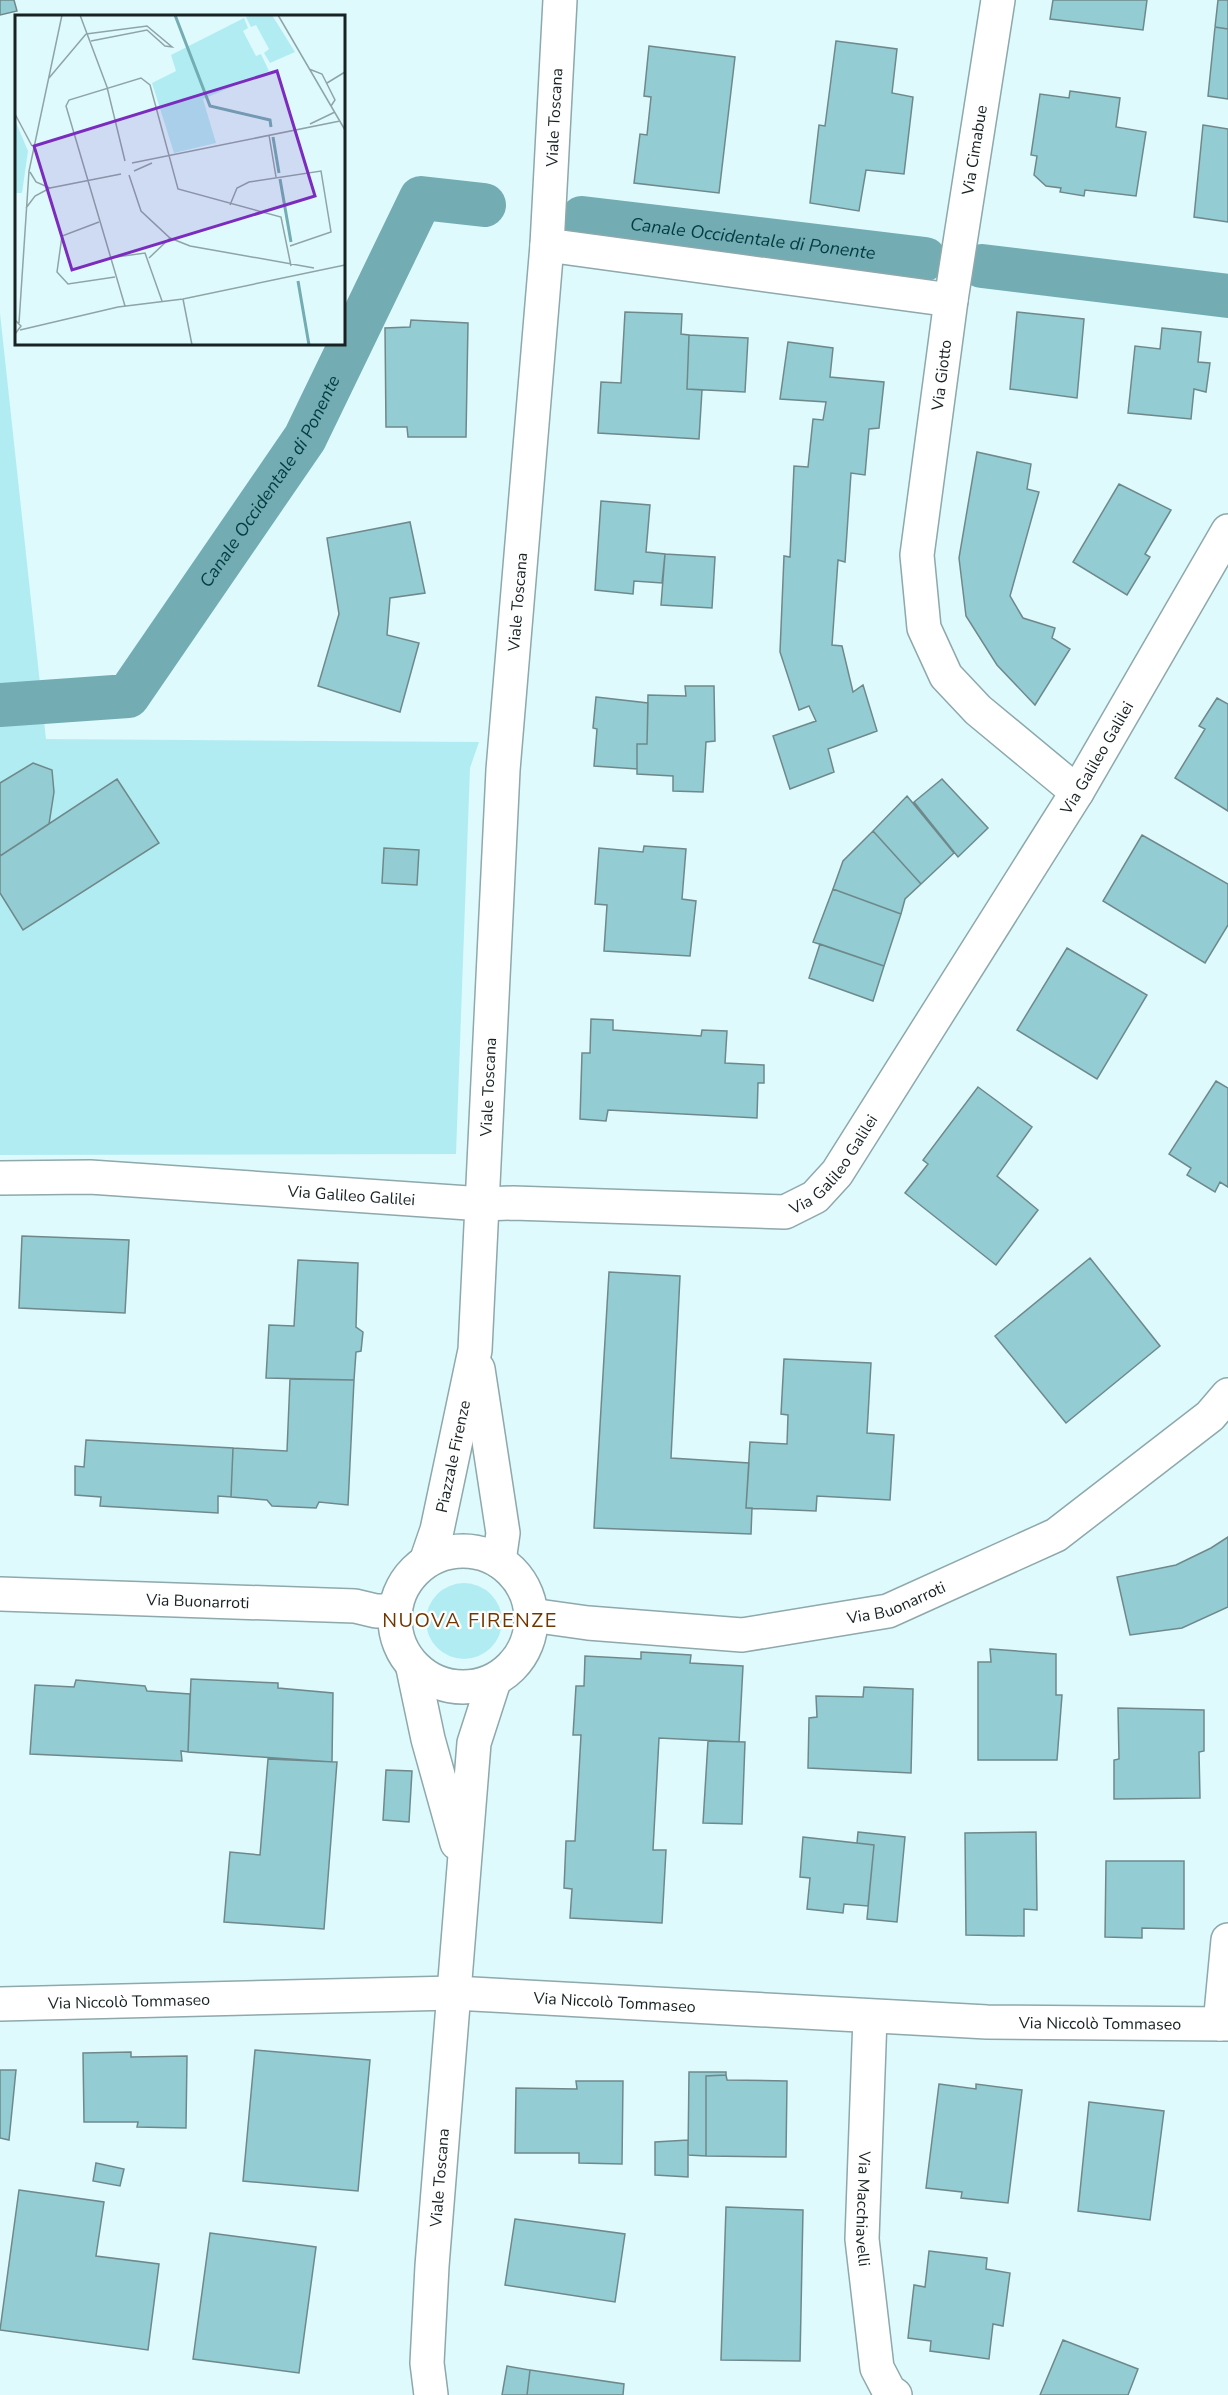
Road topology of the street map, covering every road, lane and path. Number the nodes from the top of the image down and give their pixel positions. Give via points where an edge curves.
1 (560, 0) edge
2 (998, 0) edge
3 (547, 245) junction
4 (951, 300) junction
5 (1228, 531) edge
6 (1077, 792) junction
7 (0, 1178) edge
8 (483, 1204) junction
9 (475, 1350) junction
10 (1222, 1413) edge
11 (427, 1559) junction
12 (499, 1561) junction
13 (0, 1594) edge
14 (395, 1611) junction
15 (531, 1615) junction
16 (413, 1668) junction
17 (494, 1681) junction
18 (463, 1865) junction
19 (1228, 1940) edge
20 (454, 1993) junction
21 (0, 2004) edge
22 (870, 2017) junction
23 (1224, 2024) edge
24 (427, 2363) junction
25 (406, 2395) edge
26 (415, 2395) edge
27 (430, 2395) edge
28 (895, 2395) edge

1 - 3 street, Viale Toscana
2 - 4 street, Via Cimabue
3 - 4 street
3 - 8 street, Viale Toscana via 503,770
4 - 6 street, Via Giotto via 918,555 924,628 946,676 978,711
5 - 6 street, Via Galileo Galilei
6 - 8 street, Via Galileo Galilei via 837,1173 815,1197 785,1212
7 - 8 street, Via Galileo Galilei via 90,1177
8 - 9 street, Piazzale Firenze
9 - 11 street, Piazzale Firenze via 437,1530
9 - 12 street, Piazzale Firenze via 503,1533
10 - 15 street, Via Buonarroti via 1056,1535 888,1611 742,1635
11 - 12 street via 468,1551
11 - 14 street, Piazzale Firenze via 400,1592
12 - 15 street via 516,1575 527,1594
13 - 14 street, Via Buonarroti via 355,1606
14 - 16 street, Piazzale Firenze via 396,1635
15 - 17 street via 530,1635 522,1653 510,1670
16 - 17 street via 430,1680 451,1687 473,1687
16 - 18 street, Piazzale Firenze
17 - 18 street, Piazzale Firenze via 474,1743
18 - 20 street, Piazzale Firenze
19 - 23 street
20 - 21 street, Via Niccolò Tommaseo
20 - 22 street, Via Niccolò Tommaseo
20 - 24 street, Viale Toscana
22 - 23 street, Via Niccolò Tommaseo
22 - 28 street, Via Macchiavelli via 862,2239 878,2368
24 - 25 street
24 - 26 street, Viale Toscana
24 - 27 street, Viale Toscana

